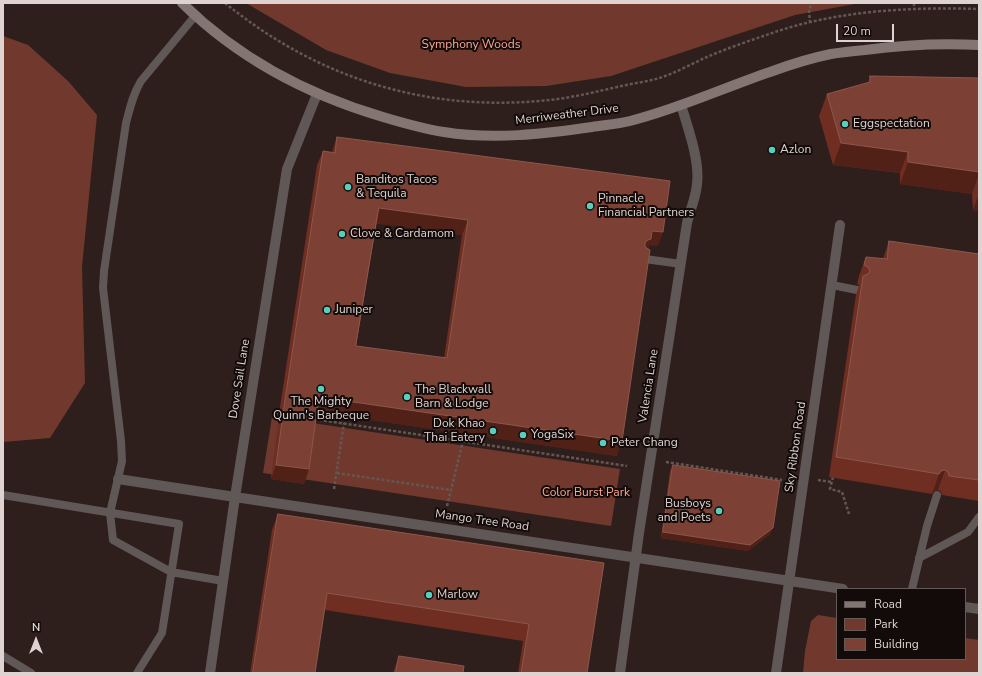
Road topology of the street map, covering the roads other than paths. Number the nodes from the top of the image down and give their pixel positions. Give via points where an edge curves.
1 (182, 3) edge
2 (195, 16) junction
3 (979, 45) edge
4 (318, 94) junction
5 (681, 105) junction
6 (840, 225) dead end
7 (645, 259) edge
8 (681, 264) junction
9 (832, 285) junction
10 (856, 290) dead end
11 (118, 478) junction
12 (937, 494) edge
13 (3, 495) edge
14 (235, 497) junction
15 (110, 513) junction
16 (979, 517) edge
17 (636, 557) junction
18 (919, 558) junction
19 (171, 572) junction
20 (223, 580) junction
21 (790, 582) junction
22 (836, 588) edge
23 (912, 588) edge
24 (966, 607) edge
25 (979, 609) edge
26 (3, 656) edge
27 (31, 673) edge
28 (137, 673) edge
29 (210, 673) edge
30 (620, 673) edge
31 (776, 673) edge

1 - 2 street, Merriweather Drive
2 - 4 street, Merriweather Drive via 259,64
2 - 11 lane via 141,81 126,123 103,288 121,441 122,461
3 - 5 street, Merriweather Drive via 943,44 831,54 772,71
4 - 5 street, Merriweather Drive via 361,111 403,123 444,132 483,136 566,131 629,121
4 - 14 street, Dove Sail Lane via 287,169
5 - 8 street, Valencia Lane via 698,171
6 - 9 street, Sky Ribbon Road
7 - 8 lane
8 - 17 street, Valencia Lane
9 - 10 lane
9 - 21 street, Sky Ribbon Road
11 - 14 street, Mango Tree Road
11 - 15 lane
12 - 18 lane
13 - 15 lane
14 - 17 street, Mango Tree Road
14 - 20 street, Dove Sail Lane
15 - 19 lane via 113,540
15 - 19 lane via 179,524
16 - 18 lane via 968,532
17 - 21 street, Mango Tree Road
17 - 30 street, Valencia Lane
18 - 23 lane
19 - 20 lane
19 - 28 lane via 162,633
20 - 29 street, Dove Sail Lane
21 - 22 street, Mango Tree Road
21 - 31 street, Sky Ribbon Road
24 - 25 street
26 - 27 lane

